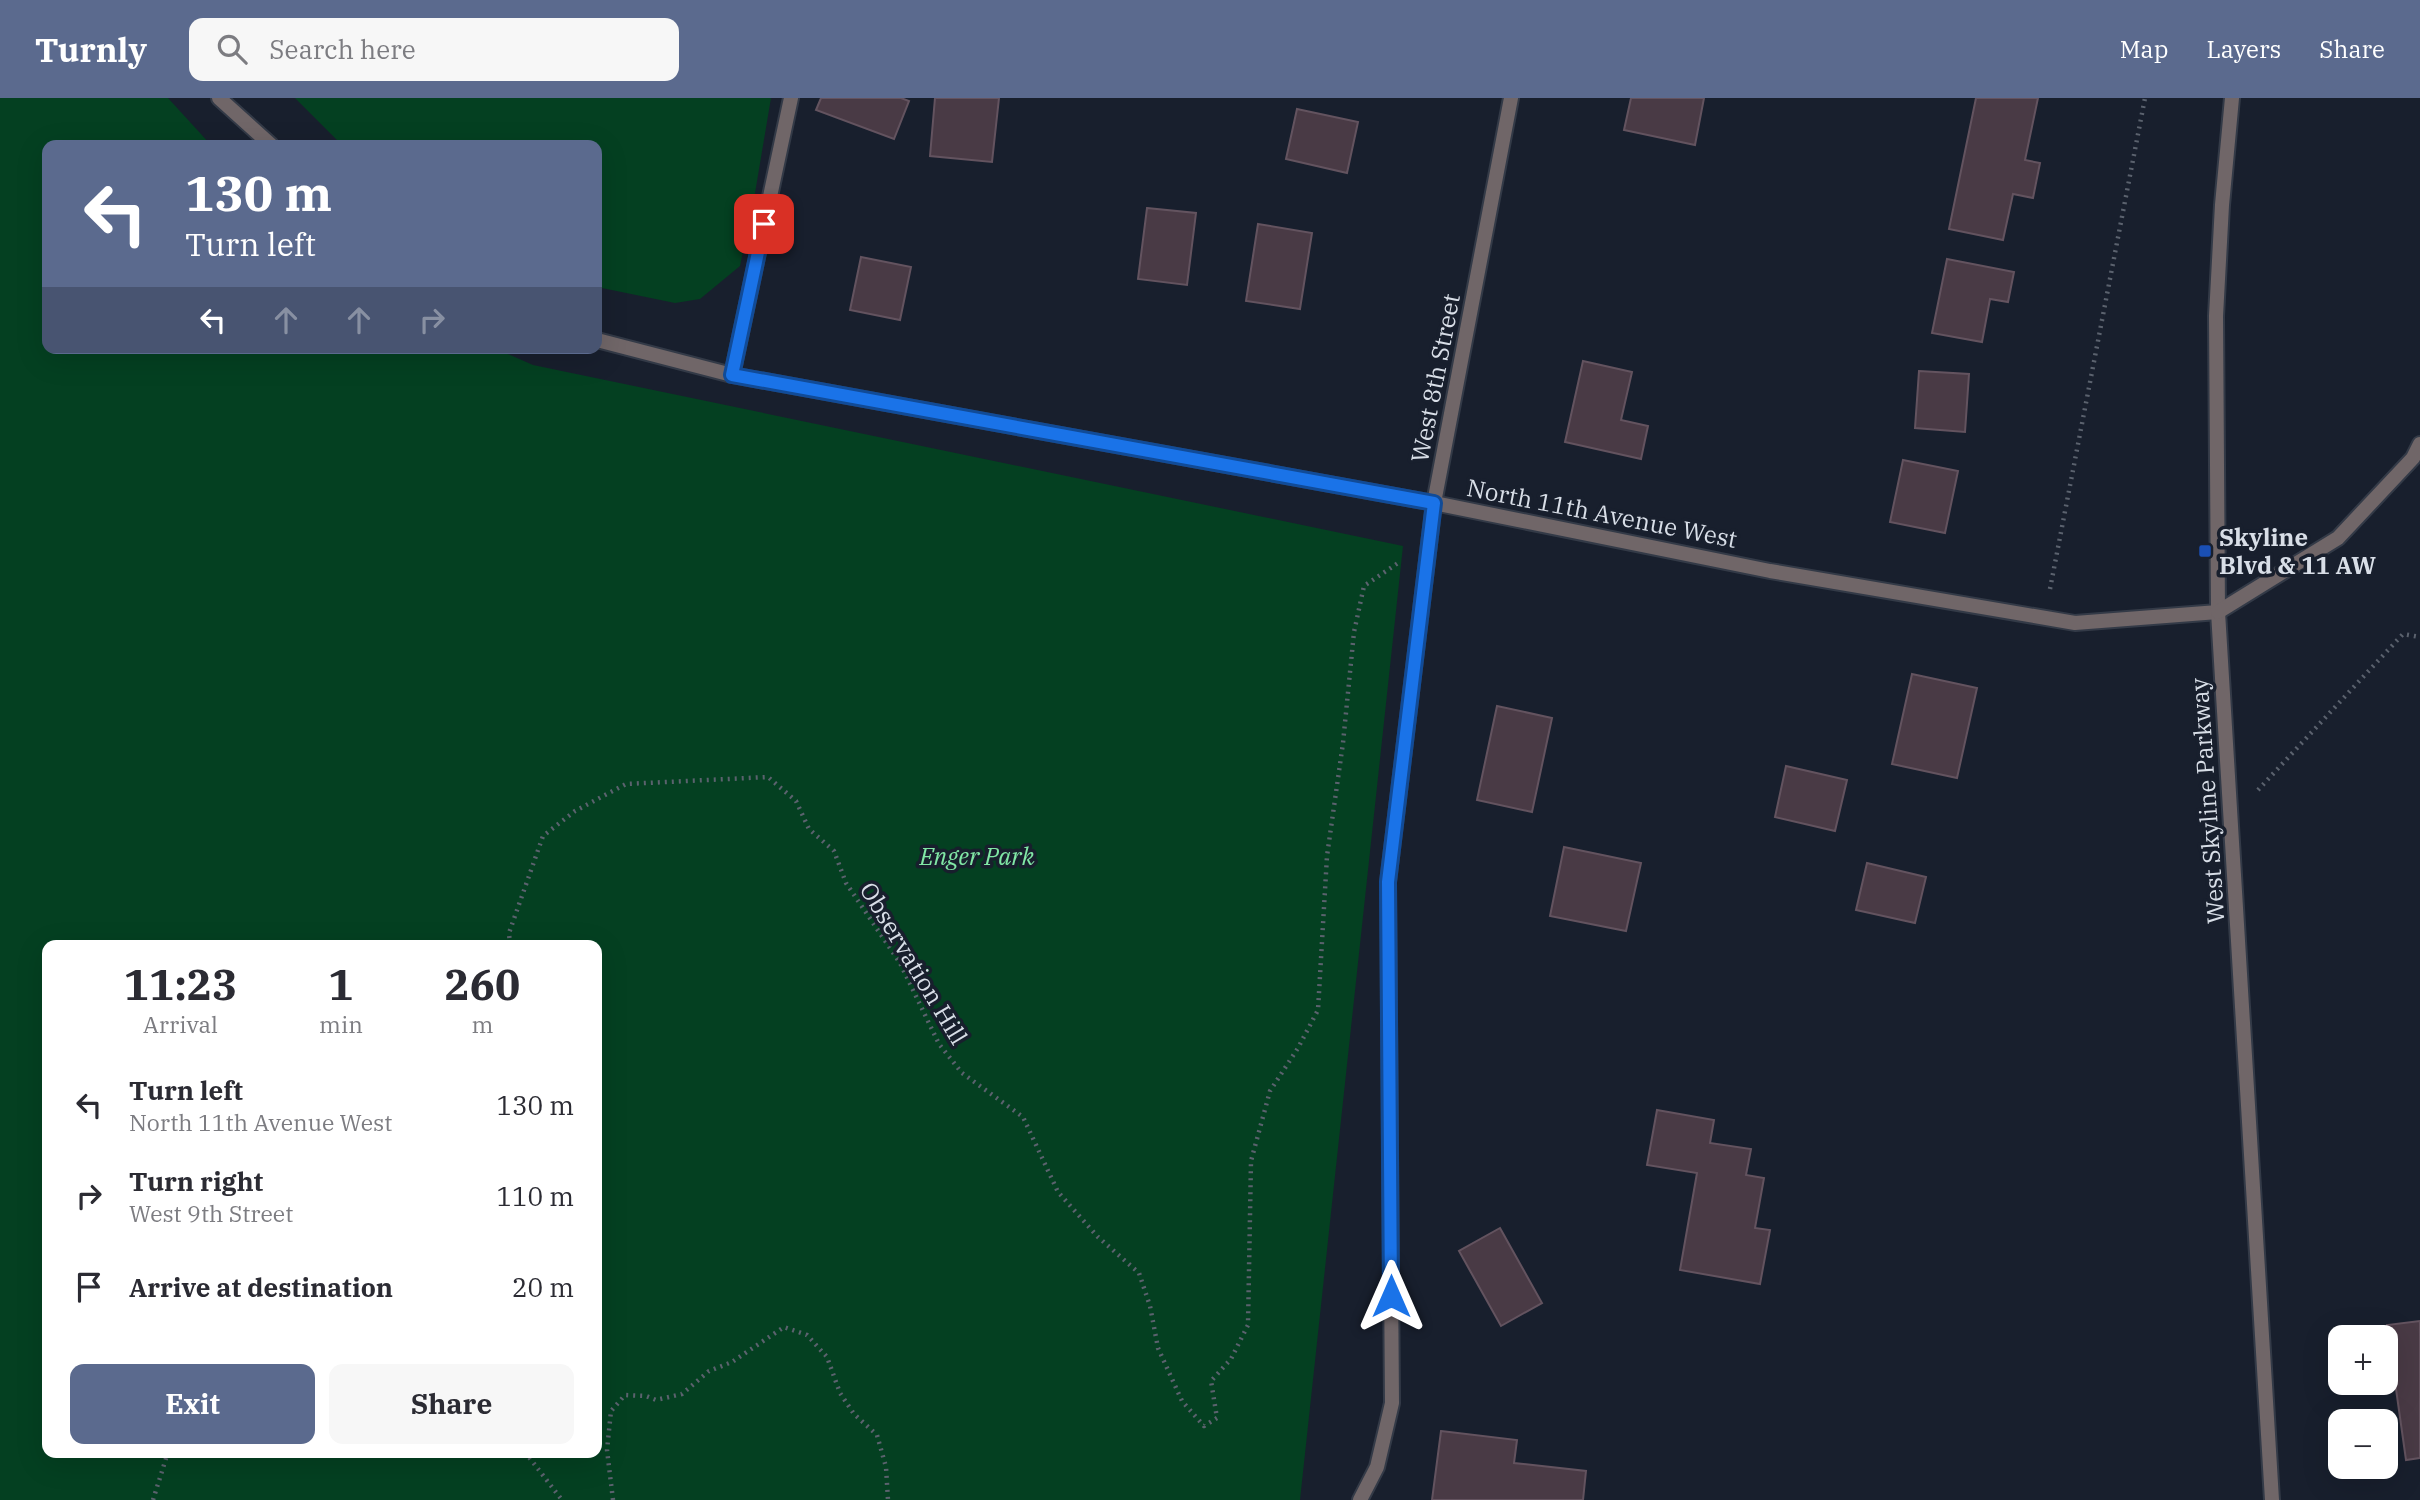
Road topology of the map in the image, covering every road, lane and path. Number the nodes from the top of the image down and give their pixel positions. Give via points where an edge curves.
1 (219, 98) edge
2 (791, 98) edge
3 (1511, 98) edge
4 (2145, 98) edge
5 (2232, 98) edge
6 (265, 140) edge
7 (602, 341) edge
8 (732, 375) junction
9 (2420, 444) edge
10 (1434, 503) junction
11 (1429, 541) junction
12 (2218, 612) junction
13 (2045, 618) junction
14 (2420, 637) edge
15 (2229, 797) junction
16 (510, 940) edge
17 (166, 1458) edge
18 (530, 1458) edge
19 (153, 1500) edge
20 (562, 1500) edge
21 (613, 1500) edge
22 (888, 1500) edge
23 (1360, 1500) edge
24 (2272, 1500) edge

1 - 6 street
2 - 8 street
3 - 10 street, West 8th Street
4 - 13 path
5 - 12 street, West Skyline Parkway via 2216,316
7 - 8 street, North 11th Avenue West
8 - 10 street, North 11th Avenue West
9 - 12 street via 2413,458 2338,538
10 - 11 street, West 8th Street
10 - 13 street, North 11th Avenue West via 1770,570
11 - 16 path, Observation Hill via 1364,586 1354,632 1327,856 1318,1010 1270,1091 1251,1161 1248,1325 1231,1359 1211,1381 1217,1418 1204,1426 1182,1401 1158,1348 1139,1273 1098,1237 1058,1192 1023,1117 962,1073 939,1044 900,963 846,883 834,852 809,829 796,801 768,777 625,784 575,811 543,836
11 - 23 street, West 8th Street via 1388,882 1392,1403 1377,1467
12 - 13 street, North 11th Avenue West via 2075,623
12 - 15 street, West Skyline Parkway
14 - 15 path via 2403,634 2256,792
15 - 24 street, West Skyline Parkway
17 - 19 path
18 - 20 path
21 - 22 path via 607,1450 611,1411 625,1395 656,1400 682,1394 709,1371 732,1362 784,1327 807,1335 827,1357 840,1393 877,1435 886,1467

